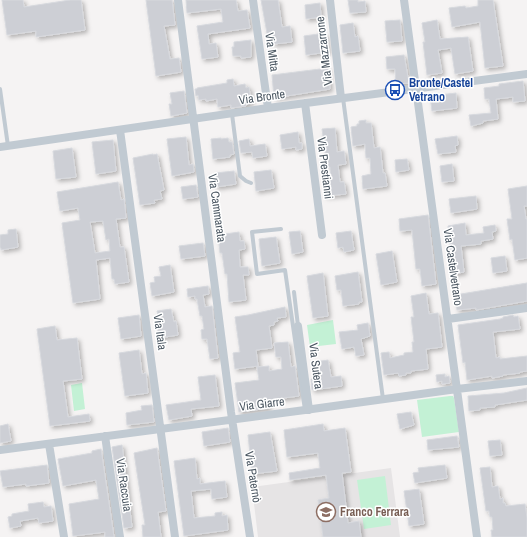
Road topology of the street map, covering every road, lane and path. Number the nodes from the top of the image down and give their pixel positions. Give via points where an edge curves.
1 (178, 0) edge
2 (253, 0) edge
3 (330, 0) edge
4 (404, 0) edge
5 (527, 74) edge
6 (0, 89) edge
7 (417, 89) junction
8 (342, 98) junction
9 (305, 104) junction
10 (268, 108) junction
11 (232, 114) junction
12 (193, 119) junction
13 (120, 130) junction
14 (4, 147) edge
15 (251, 183) dead end
16 (281, 229) dead end
17 (322, 235) dead end
18 (294, 292) dead end
19 (527, 308) edge
20 (448, 319) junction
21 (298, 326) joint
22 (527, 381) edge
23 (457, 389) junction
24 (383, 399) junction
25 (307, 410) junction
26 (232, 420) junction
27 (161, 428) junction
28 (105, 436) junction
29 (48, 444) junction
30 (0, 450) edge
31 (64, 537) edge
32 (120, 537) edge
33 (175, 537) edge
34 (250, 537) edge
35 (477, 537) edge

1 - 12 street, Via Cammarata
2 - 10 street, Via Mitta
3 - 8 street, Via Mazzarrone
4 - 7 street, Via Castelvetrano
5 - 7 street, Via Bronte
6 - 14 lane
7 - 8 street, Via Bronte
7 - 20 street, Via Castelvetrano
8 - 9 street, Via Bronte
8 - 24 lane
9 - 10 street, Via Bronte
9 - 17 street, Via Prestianni
10 - 11 street, Via Bronte
11 - 12 street, Via Bronte
11 - 15 lane via 240,176
12 - 13 street, Via Bronte
12 - 26 street, Via Cammarata
13 - 14 street, Via Bronte
13 - 27 street, Via Itala
16 - 25 lane via 252,232 257,274 286,270
18 - 21 lane
19 - 20 street
20 - 23 street, Via Castelvetrano
21 - 25 street, Via Sutera
22 - 23 street, Via Giarre
23 - 24 street, Via Giarre
23 - 35 street, Via Castelvetrano
24 - 25 street, Via Giarre
25 - 26 street, Via Giarre
26 - 27 street, Via Giarre
26 - 34 street, Via Paternò
27 - 28 street, Via Giarre
27 - 33 street, Via Itala
28 - 29 street, Via Giarre
28 - 32 street, Via Raccuia
29 - 30 street, Via Giarre
29 - 31 street

